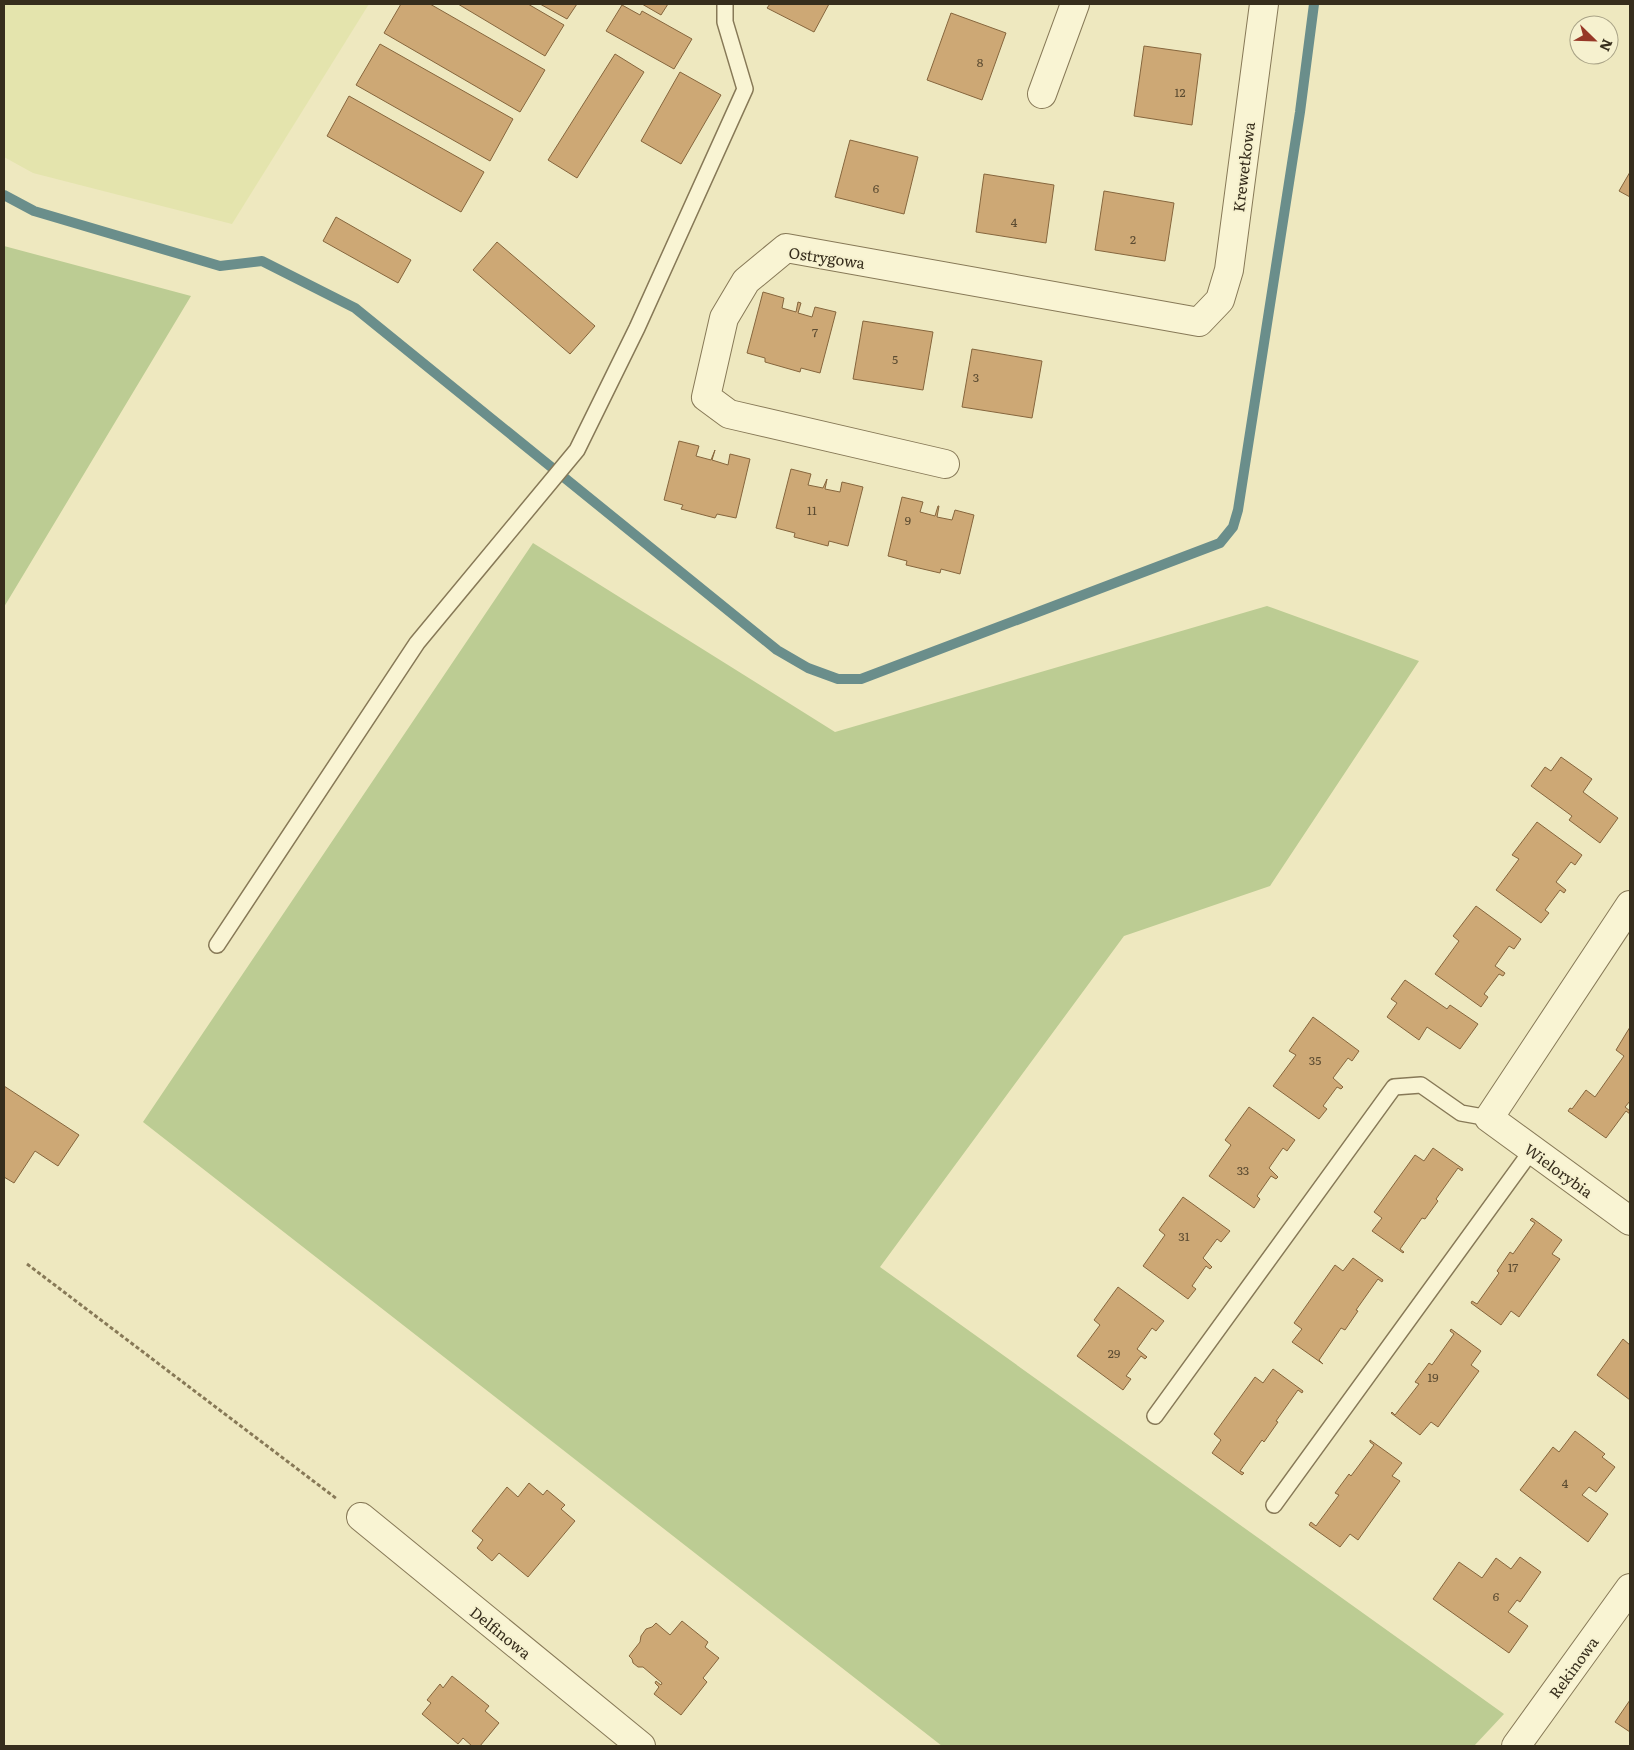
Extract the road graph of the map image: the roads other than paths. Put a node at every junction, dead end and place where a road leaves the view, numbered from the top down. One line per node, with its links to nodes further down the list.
1 (725, 4): 8 (lane)
2 (1075, 4): 4 (street)
3 (1264, 4): 5 (street, Krewetkowa)
4 (1042, 94)
5 (1199, 322): 6 (street, Ostrygowa)
6 (945, 464)
7 (1630, 905): 9 (street)
8 (217, 946)
9 (1489, 1118): 10 (street, Wielorybia); 12 (lane)
10 (1532, 1150): 11 (street, Wielorybia); 13 (lane)
11 (1630, 1221)
12 (1155, 1416)
13 (1274, 1505)
14 (361, 1517): 16 (street, Delfinowa)
15 (1630, 1588): 17 (street, Rekinowa)
16 (641, 1746)
17 (1516, 1746)

